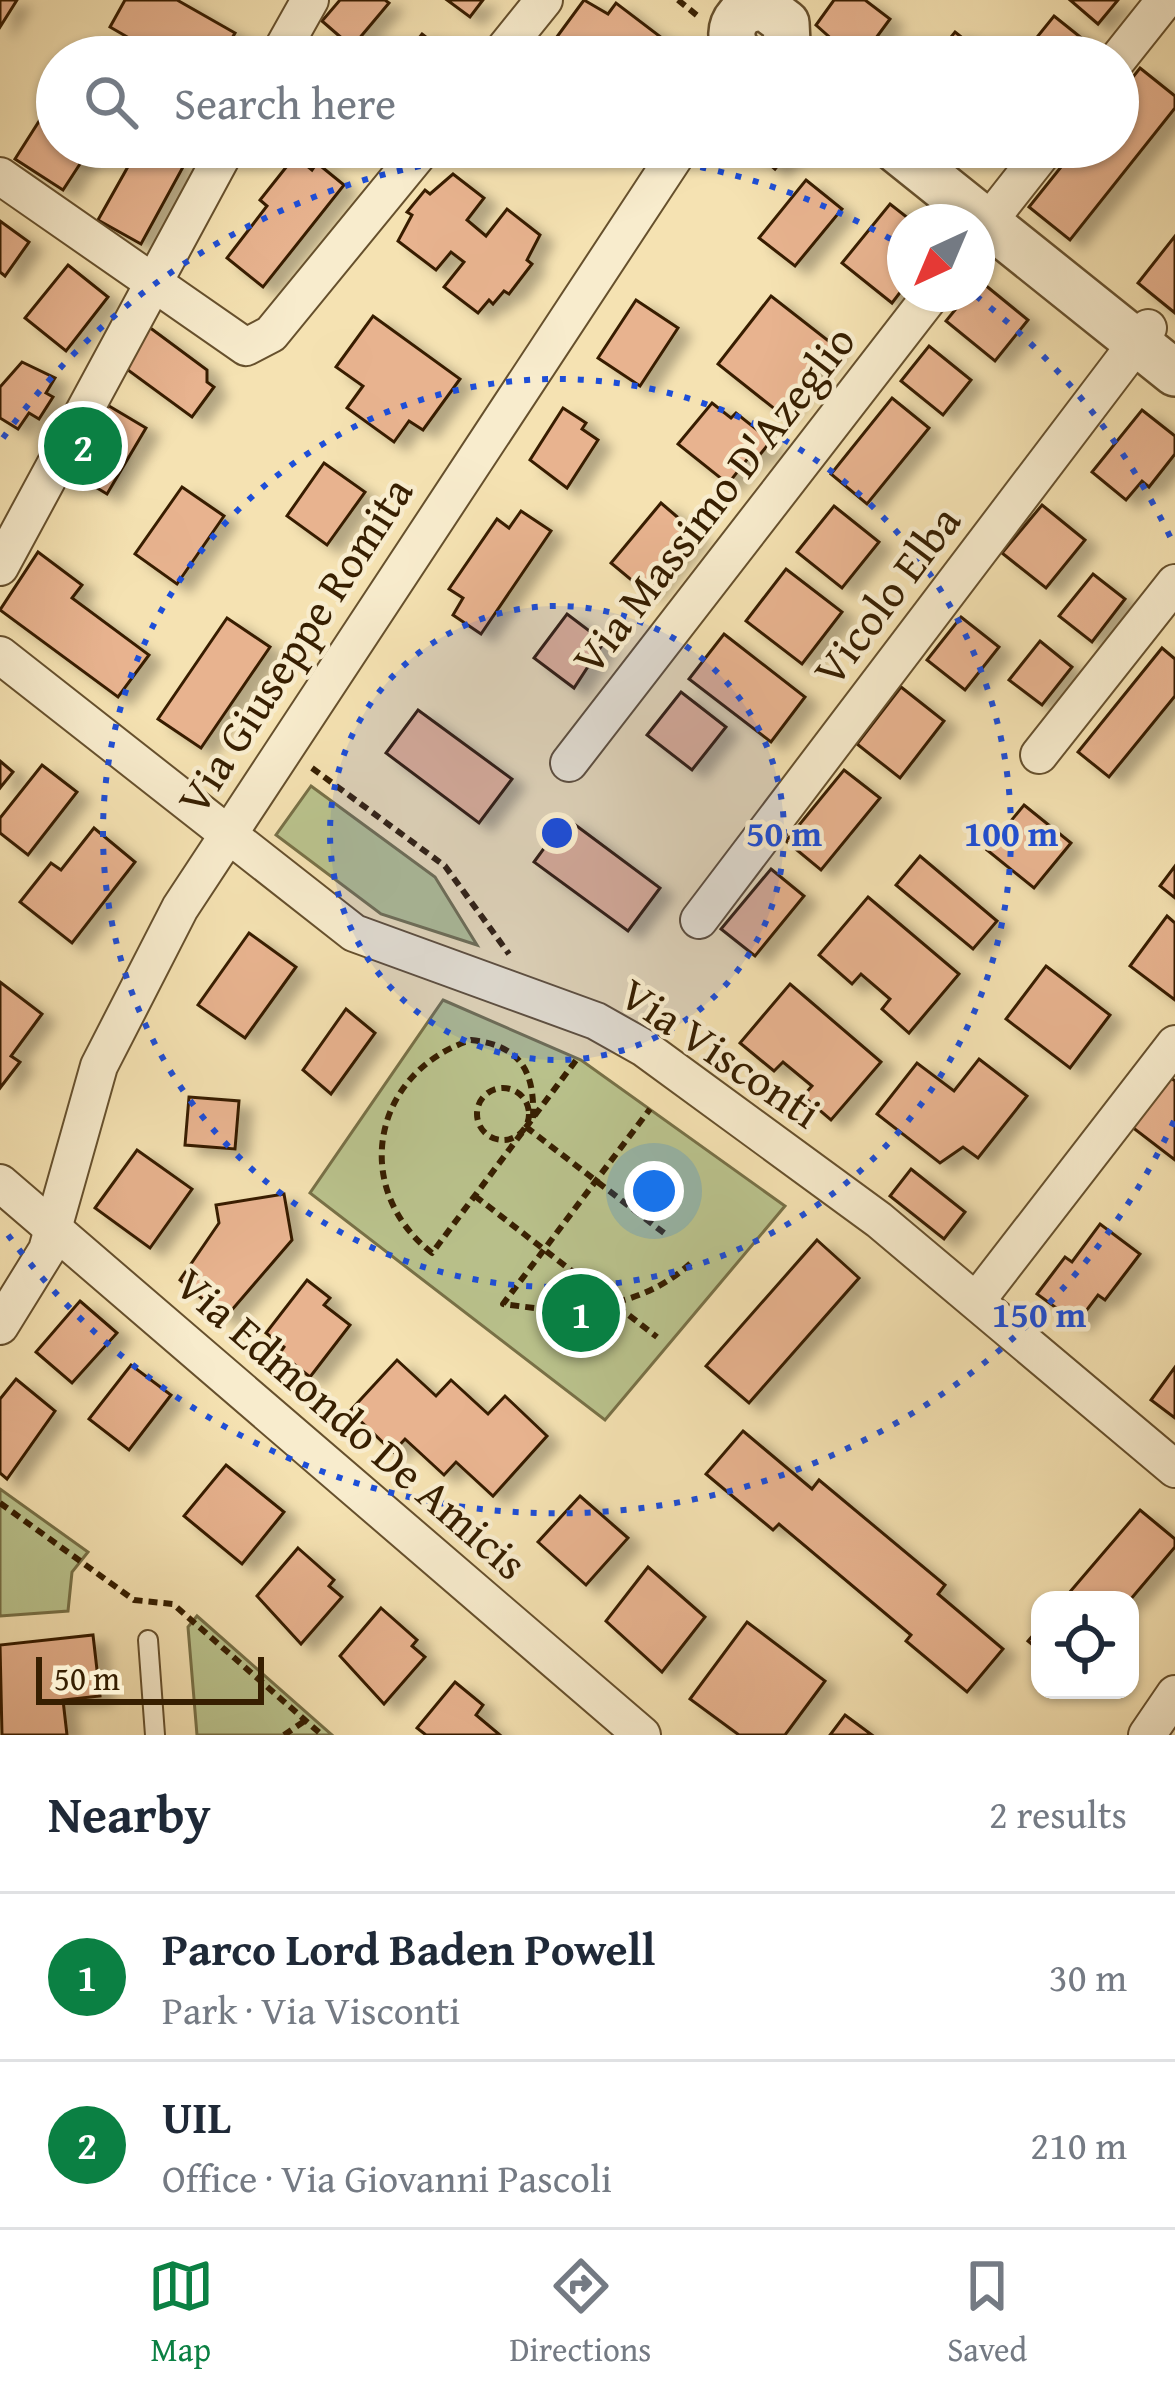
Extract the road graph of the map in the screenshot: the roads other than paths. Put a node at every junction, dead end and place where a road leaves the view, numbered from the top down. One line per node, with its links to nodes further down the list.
1 (310, 0): 4 (street)
2 (544, 0): 5 (street)
3 (1165, 14): 6 (street)
4 (290, 36)
5 (514, 36)
6 (1139, 38)
7 (215, 168): 18 (street)
8 (407, 168): 18 (street)
9 (667, 168): 27 (street, Via Giuseppe Romita)
10 (919, 168): 14 (street)
11 (940, 168): 15 (street)
12 (1031, 168): 16 (street)
13 (0, 176): 18 (street)
14 (964, 204)
15 (972, 204)
16 (995, 214)
17 (995, 228): 20 (street)
18 (150, 284): 22 (street)
19 (918, 312): 26 (street, Via Massimo D'Azeglio)
20 (1154, 340): 21 (street); 28 (street, Vicolo Elba)
21 (1175, 373)
22 (0, 567)
23 (1175, 583): 25 (street)
24 (0, 655): 27 (street, Via Visconti)
25 (1039, 754)
26 (569, 763)
27 (225, 835): 31 (street, Via Giuseppe Romita); 32 (street, Via Visconti)
28 (700, 920)
29 (1175, 1045): 32 (street)
30 (0, 1183): 31 (street, Via Edmondo De Amicis)
31 (55, 1229): 33 (street, Via Giuseppe Romita); 38 (street, Via Edmondo De Amicis)
32 (977, 1300): 34 (street, Via Visconti)
33 (0, 1326)
34 (1175, 1469)
35 (148, 1640): 37 (lane)
36 (1175, 1694): 39 (street)
37 (155, 1735)
38 (642, 1735)
39 (1147, 1735)

